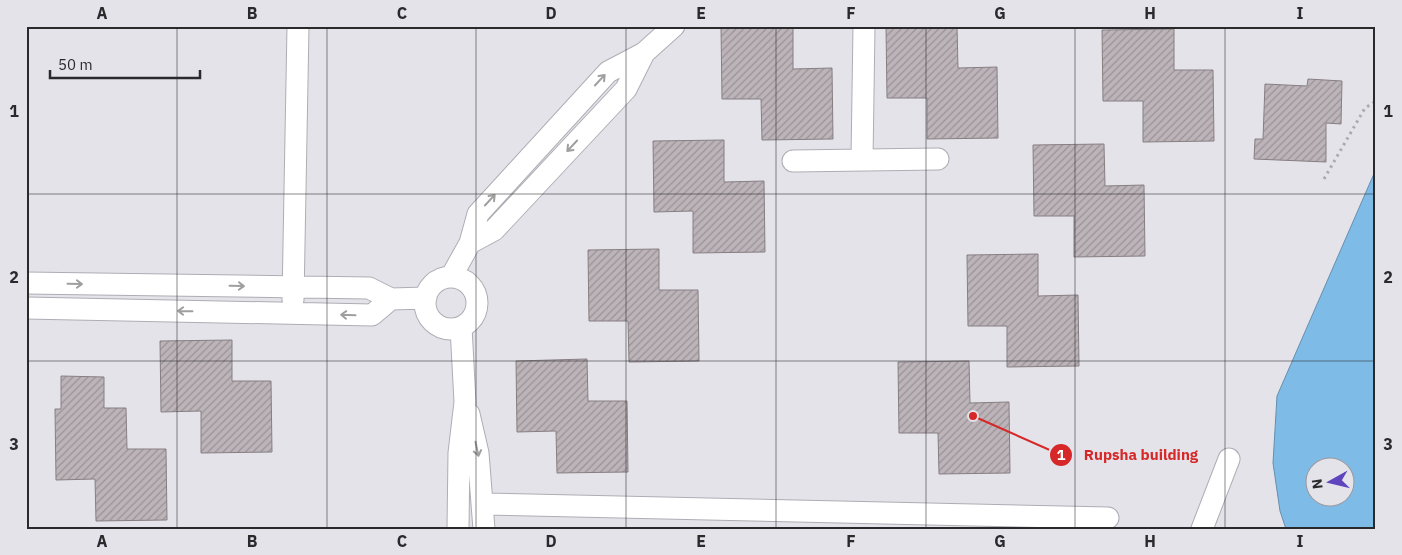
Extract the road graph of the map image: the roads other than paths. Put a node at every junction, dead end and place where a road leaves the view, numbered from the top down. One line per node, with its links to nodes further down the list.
1 (298, 26): 12 (street)
2 (674, 26): 7 (street)
3 (864, 26): 5 (street)
4 (938, 159): 5 (street)
5 (862, 160): 6 (street)
6 (793, 161)
7 (451, 277): 9 (street); 13 (street)
8 (26, 283): 10 (street, one-way to 10)
9 (426, 298): 10 (street); 13 (street)
10 (390, 300): 12 (street, one-way to 12)
11 (26, 308): 12 (street, one-way to 11)
12 (292, 313)
13 (461, 327): 14 (street)
14 (466, 402): 16 (street, one-way to 16); 18 (street)
15 (1229, 459): 20 (street)
16 (484, 504): 17 (street); 19 (street)
17 (1108, 518)
18 (458, 529)
19 (484, 529)
20 (1202, 529)

